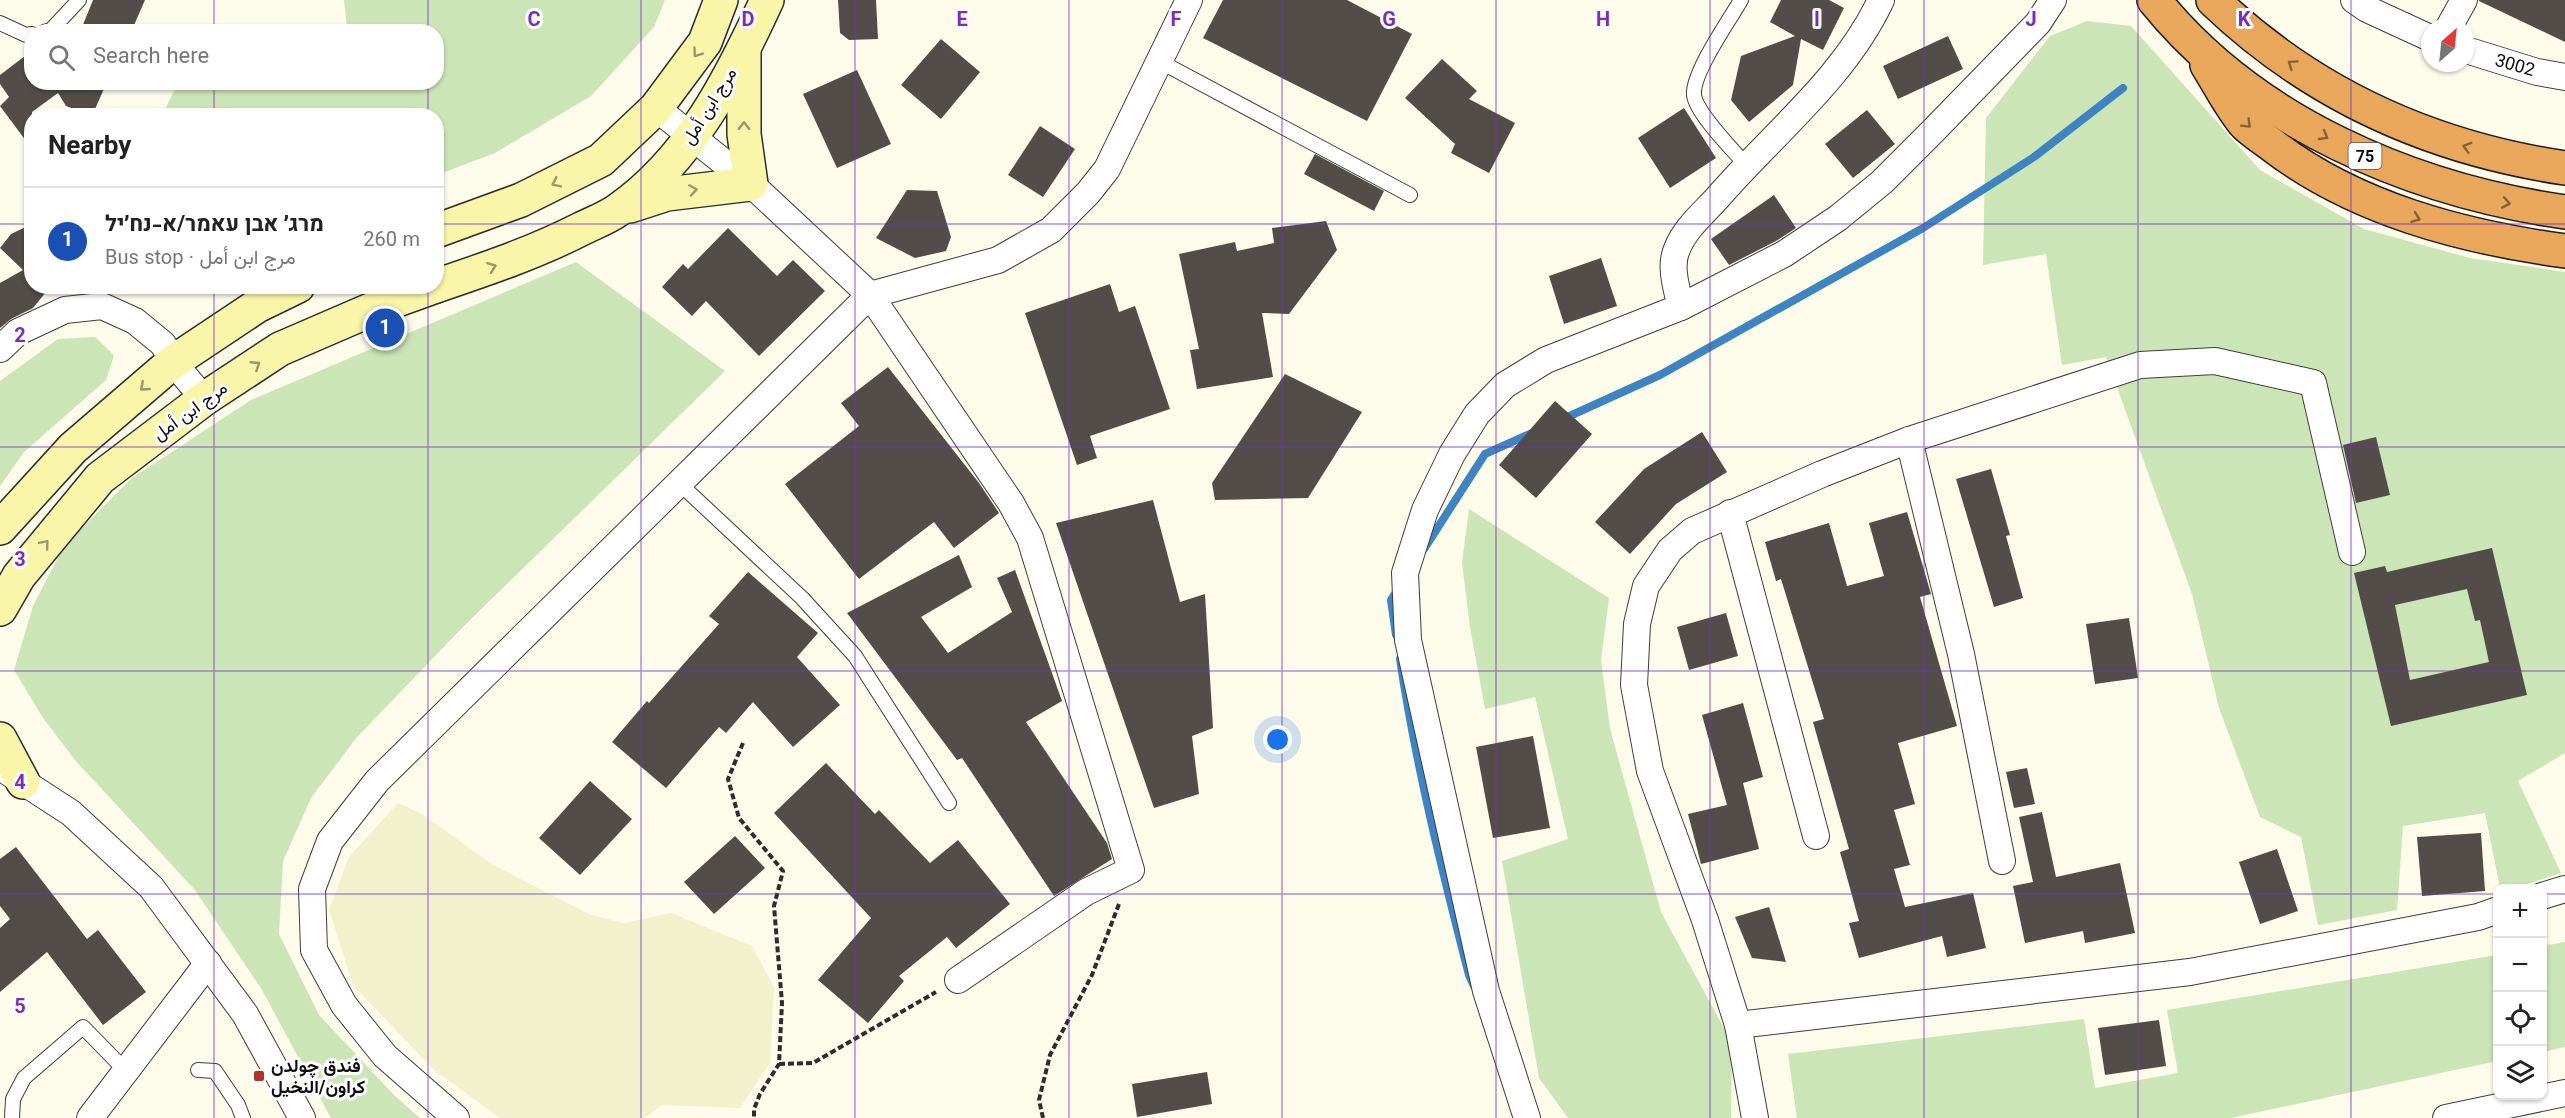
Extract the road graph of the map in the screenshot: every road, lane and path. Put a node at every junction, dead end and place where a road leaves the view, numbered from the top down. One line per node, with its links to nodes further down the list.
1 (79, 0): 16 (lane)
2 (721, 0): 24 (street, one-way to 24)
3 (767, 0): 20 (street, مرج ابن أمل)
4 (1189, 0): 22 (street)
5 (1741, 0): 26 (lane)
6 (1881, 0): 26 (street)
7 (2053, 0): 15 (street)
8 (2071, 0): 15 (street)
9 (2213, 0): 27 (highway, 75, one-way to 9)
10 (2354, 0): 18 (street)
11 (2464, 0): 13 (street)
12 (2152, 2): 19 (highway, 75)
13 (2454, 18)
14 (0, 23): 17 (lane)
15 (2038, 23): 38 (street)
16 (57, 24)
17 (24, 34)
18 (2421, 34)
19 (2192, 41): 31 (highway, 75, one-way to 31); 33 (highway, one-way to 33)
20 (744, 49): 25 (street, مرج ابن أمل); 28 (street, one-way to 20)
21 (2475, 53): 23 (street, 3002)
22 (1159, 61): 29 (lane); 37 (street)
23 (2565, 77)
24 (656, 108): 25 (street); 32 (street, one-way to 32)
25 (691, 139): 28 (street); 30 (street, مرج ابن أمل)
26 (1746, 165): 38 (street)
27 (2565, 168)
28 (751, 184): 30 (street, one-way to 28); 37 (street)
29 (1410, 195)
30 (617, 211): 34 (street, مرج ابن أمل, one-way to 30)
31 (2565, 212)
32 (444, 228)
33 (2565, 251)
34 (444, 283)
35 (282, 294): 40 (street)
36 (414, 294): 41 (street, مرج ابن أمل, one-way to 36)
37 (870, 296): 43 (street); 54 (street)
38 (1681, 307): 72 (street)
39 (0, 349): 40 (street)
40 (173, 362): 41 (street); 45 (street, one-way to 45)
41 (204, 399): 47 (street, مرج ابن أمل, one-way to 41)
42 (1909, 440): 44 (street); 46 (street); 53 (street)
43 (678, 483): 51 (lane); 69 (street)
44 (1730, 513): 52 (street); 60 (street)
45 (0, 528)
46 (2352, 552)
47 (0, 609)
48 (0, 739): 50 (street)
49 (742, 743): 61 (path)
50 (15, 782): 58 (street)
51 (949, 803)
52 (1816, 836)
53 (2002, 861)
54 (1131, 870): 59 (street); 71 (path)
55 (2565, 889): 56 (street)
56 (2547, 894)
57 (2493, 912): 60 (street)
58 (208, 963): 63 (street); 68 (street)
59 (958, 980): 61 (path)
60 (1738, 1025): 73 (street)
61 (779, 1064): 70 (path)
62 (198, 1070): 67 (lane)
63 (126, 1071): 65 (lane); 66 (street)
64 (2565, 1093): 74 (street)
65 (12, 1118)
66 (90, 1118)
67 (243, 1118)
68 (302, 1118)
69 (456, 1118)
70 (754, 1118)
71 (1043, 1118)
72 (1527, 1118)
73 (1755, 1118)
74 (2446, 1118)

